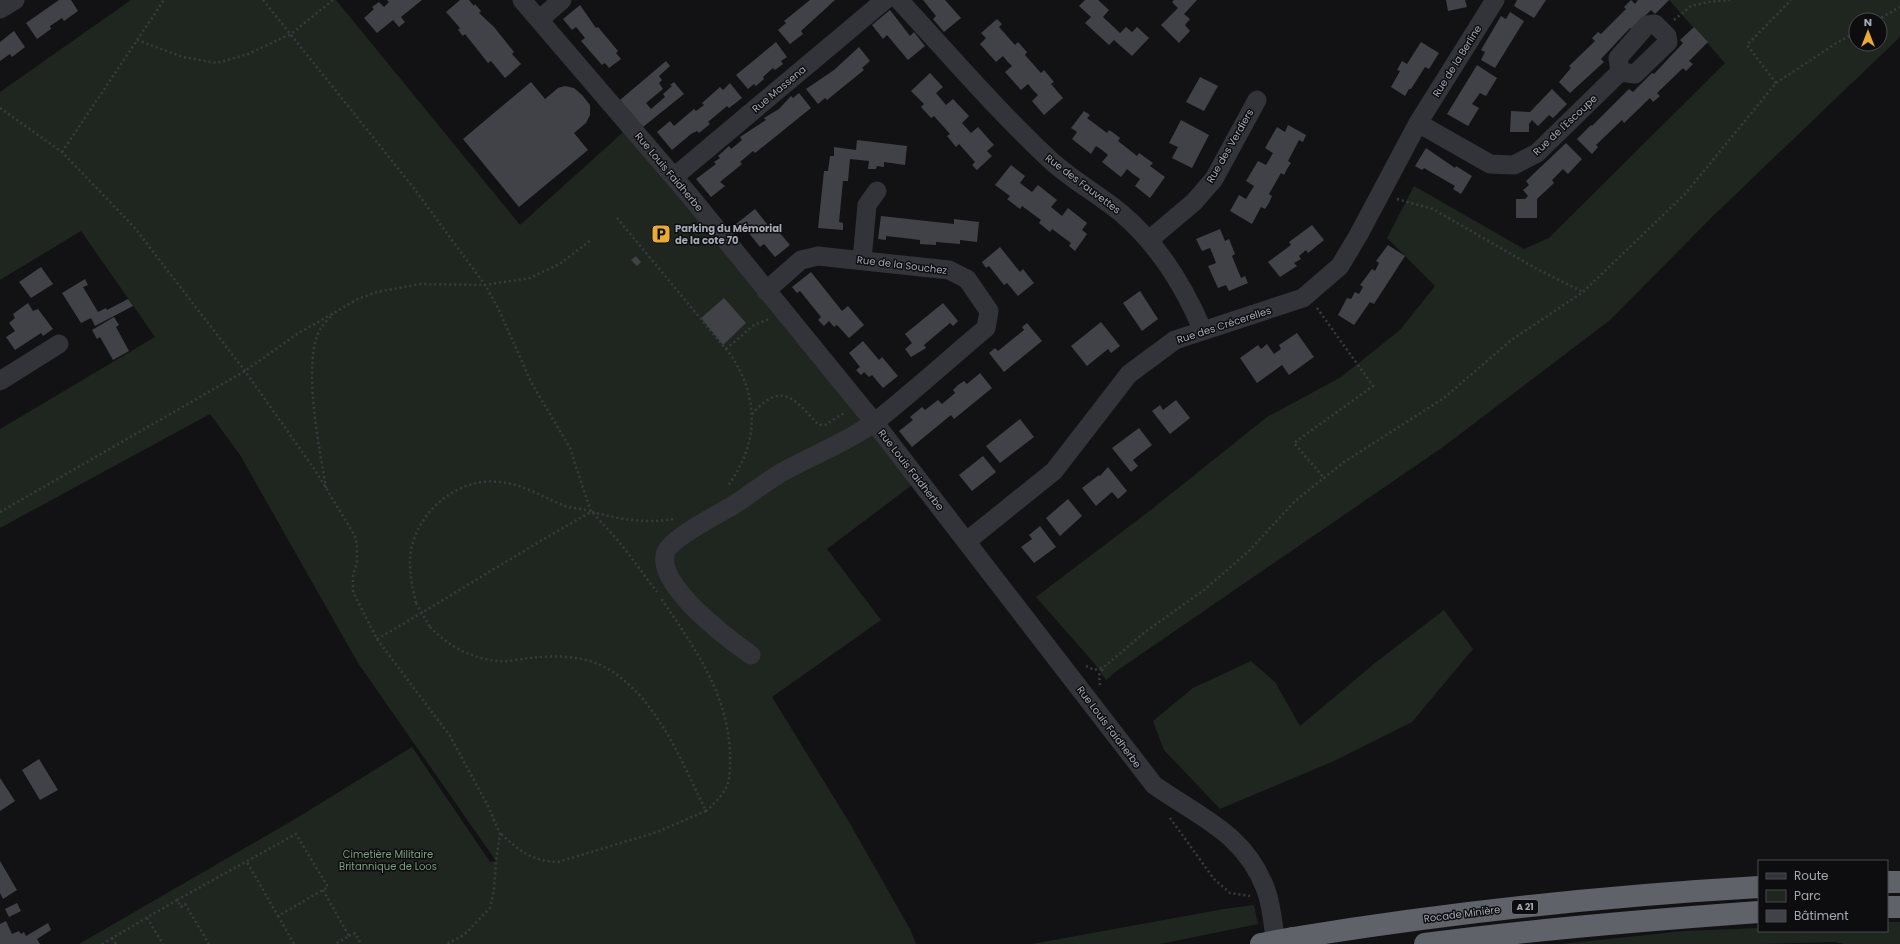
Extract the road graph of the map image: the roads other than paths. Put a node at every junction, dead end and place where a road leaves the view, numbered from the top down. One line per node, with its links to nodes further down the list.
1 (15, 0): 7 (street)
2 (522, 0): 8 (street, Rue Louis Faidherbe)
3 (562, 0): 8 (street)
4 (885, 0): 12 (street, Rue Massena)
5 (898, 0): 14 (street, Rue des Fauvettes)
6 (1495, 0): 11 (street, Rue de la Berline)
7 (0, 9)
8 (539, 20): 12 (street, Rue Louis Faidherbe)
9 (1620, 72): 9 (street); 11 (street, Rue de l'Escoupe)
10 (1257, 100): 14 (street, Rue des Verdiers)
11 (1418, 123): 17 (street, Rue des Crécerelles)
12 (674, 177): 16 (street, Rue Louis Faidherbe)
13 (878, 191): 15 (street)
14 (1149, 240): 17 (street, Rue des Fauvettes)
15 (862, 260): 16 (street, Rue de la Souchez); 20 (street, Rue de la Souchez)
16 (766, 292): 20 (street, Rue Louis Faidherbe)
17 (1203, 331): 21 (street, Rue des Crécerelles)
18 (60, 344): 19 (street)
19 (0, 381)
20 (874, 422): 21 (street, Rue Louis Faidherbe); 22 (street, Rue de la Souchez)
21 (967, 541): 29 (street, Rue Louis Faidherbe)
22 (751, 655)
23 (1888, 882): 24 (highway)
24 (1900, 882)
25 (1758, 887): 29 (highway, Rocade Minière / A 21)
26 (1888, 907): 27 (highway)
27 (1900, 907)
28 (1758, 912): 31 (highway)
29 (1284, 941): 30 (highway, Rocade Minière / A 21, bridge)
30 (1261, 944)
31 (1425, 944)

